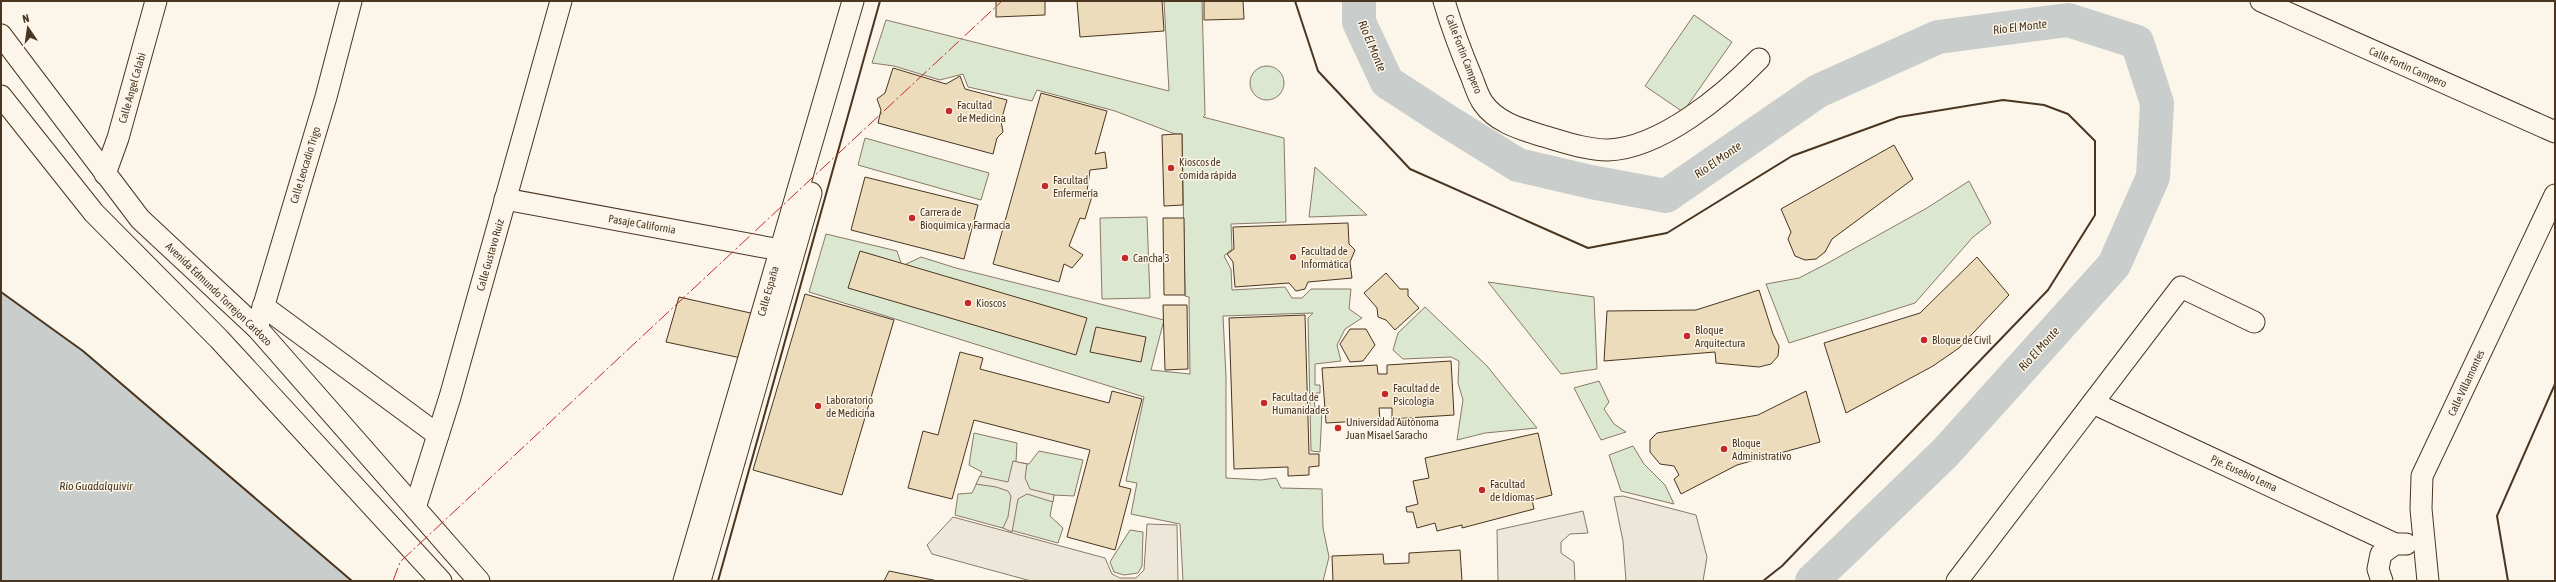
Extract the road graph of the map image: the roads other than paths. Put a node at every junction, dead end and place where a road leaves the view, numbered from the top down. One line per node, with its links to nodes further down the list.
1 (156, 1): 11 (street, Calle Angel Calabi)
2 (351, 1): 15 (street, Calle Leocadio Trigo)
3 (561, 1): 13 (street, Calle Gustavo Ruiz)
4 (861, 1): 14 (street, Calle España); 26 (street, Calle España)
5 (1444, 1): 8 (street, Calle Fortin Campero)
6 (2260, 1): 10 (street, Calle Fortin Campero)
7 (1, 35): 11 (street, Avenida Edmundo Torrejon Cardozo)
8 (1759, 59)
9 (1, 96): 23 (street)
10 (2555, 132)
11 (104, 174): 17 (street, Avenida Edmundo Torrejon Cardozo)
12 (2555, 195): 22 (street, Calle Villamontes)
13 (505, 199): 14 (street, Pasaje California); 19 (street, Calle Gustavo Ruiz)
14 (780, 250): 25 (street, Calle España)
15 (263, 306): 17 (street, Calle Leocadio Trigo); 19 (street)
16 (2254, 322): 18 (street)
17 (257, 328): 20 (street, Avenida Edmundo Torrejon Cardozo)
18 (2093, 403): 21 (street, Pje. Eusebio Lema); 27 (street)
19 (438, 435): 20 (street, Calle Gustavo Ruiz)
20 (416, 508): 24 (street, Avenida Edmundo Torrejon Cardozo)
21 (2395, 544): 22 (street, Pje. Eusebio Lema); 28 (street)
22 (2424, 576)
23 (440, 581)
24 (479, 581)
25 (684, 581)
26 (700, 581)
27 (1957, 581)
28 (2382, 581)

